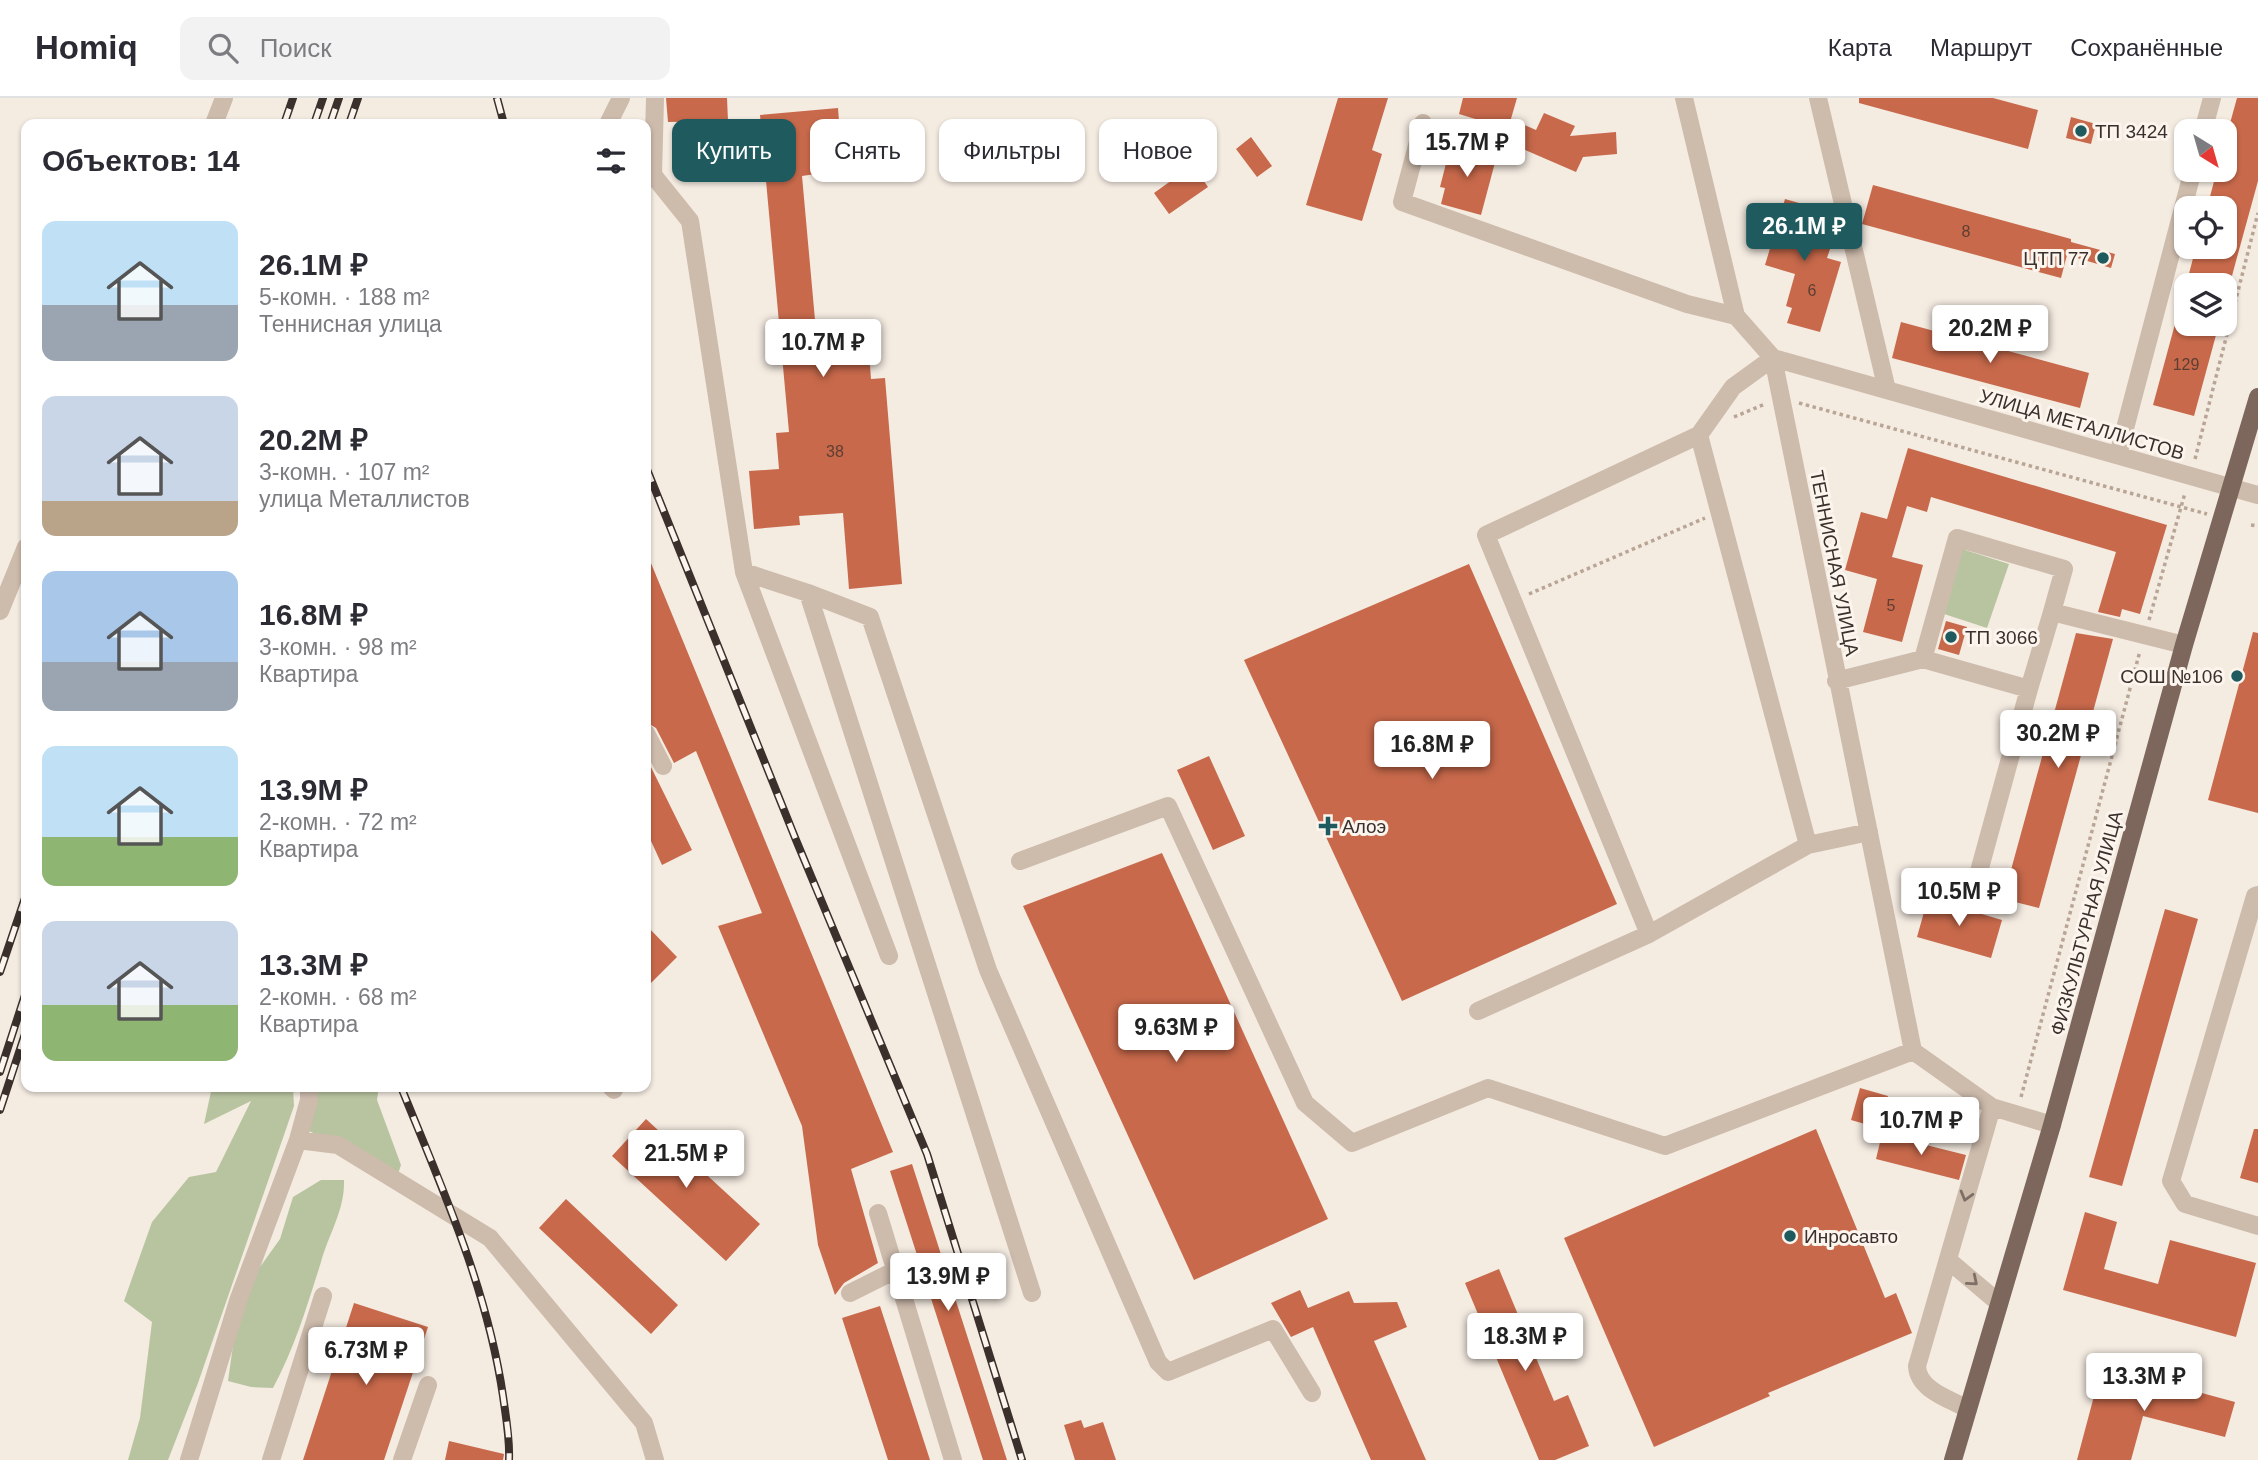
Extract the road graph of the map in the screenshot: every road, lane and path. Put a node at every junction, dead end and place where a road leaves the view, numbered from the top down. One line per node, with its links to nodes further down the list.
1 (225, 98): 7 (street)
2 (621, 98): 8 (street)
3 (655, 98): 30 (street)
4 (1684, 98): 13 (street)
5 (1818, 98): 15 (street)
6 (2212, 98): 9 (street)
7 (216, 119)
8 (610, 119)
9 (2206, 119)
10 (1423, 123): 13 (street)
11 (2190, 182): 20 (street)
12 (2258, 213): 21 (path)
13 (1736, 316): 14 (street)
14 (1773, 358): 15 (street, УЛИЦА МЕТАЛЛИСТОВ); 17 (street, ТЕННИСНАЯ УЛИЦА); 19 (street)
15 (1886, 390): 20 (street, УЛИЦА МЕТАЛЛИСТОВ)
16 (2258, 397): 22 (main road, ФИЗКУЛЬТУРНАЯ УЛИЦА)
17 (1781, 398): 18 (path); 24 (path); 38 (street, ТЕННИСНАЯ УЛИЦА)
18 (1729, 419)
19 (1699, 435): 25 (street); 32 (street)
20 (2118, 456): 21 (street, УЛИЦА МЕТАЛЛИСТОВ)
21 (2190, 476): 22 (street, УЛИЦА МЕТАЛЛИСТОВ); 24 (path)
22 (2232, 488): 23 (street, УЛИЦА МЕТАЛЛИСТОВ); 36 (main road, ФИЗКУЛЬТУРНАЯ УЛИЦА)
23 (2258, 495)
24 (2181, 507): 26 (path); 35 (path)
25 (1720, 512): 32 (path); 43 (street)
26 (2213, 515)
27 (2251, 525): 28 (path)
28 (2258, 526)
29 (21, 559): 33 (street)
30 (744, 572): 31 (street); 48 (street)
31 (808, 593): 61 (street); 65 (street)
32 (1514, 601): 47 (street)
33 (0, 611)
34 (2052, 612): 35 (street); 37 (street); 39 (street)
35 (2144, 635): 36 (street); 53 (path)
36 (2184, 645): 54 (main road, ФИЗКУЛЬТУРНАЯ УЛИЦА)
37 (1923, 659): 38 (street); 39 (street)
38 (1836, 681): 42 (street, ТЕННИСНАЯ УЛИЦА)
39 (2029, 689): 46 (street)
40 (651, 743): 41 (street)
41 (663, 766)
42 (1869, 832): 43 (street); 50 (street, ТЕННИСНАЯ УЛИЦА)
43 (1808, 845): 47 (street)
44 (1020, 861): 50 (street)
45 (2258, 895): 57 (street)
46 (1972, 897)
47 (1650, 934): 49 (street)
48 (889, 956)
49 (1478, 1012)
50 (1913, 1051): 52 (street)
51 (309, 1092): 55 (street)
52 (1992, 1107): 53 (street); 58 (street, one-way to 58)
53 (2016, 1114): 54 (street)
54 (2052, 1125): 63 (main road, ФИЗКУЛЬТУРНАЯ УЛИЦА)
55 (298, 1140): 67 (street); 70 (street)
56 (878, 1213): 59 (street)
57 (2258, 1226)
58 (1948, 1260): 63 (street, one-way to 63); 66 (street)
59 (896, 1270): 60 (street); 71 (street)
60 (850, 1293)
61 (1032, 1293)
62 (323, 1296): 68 (street)
63 (1999, 1303): 66 (main road, ФИЗКУЛЬТУРНАЯ УЛИЦА)
64 (428, 1385): 69 (street)
65 (1312, 1393)
66 (1968, 1409): 72 (main road, ФИЗКУЛЬТУРНАЯ УЛИЦА)
67 (190, 1460)
68 (271, 1460)
69 (402, 1460)
70 (655, 1460)
71 (953, 1460)
72 (1953, 1460)

